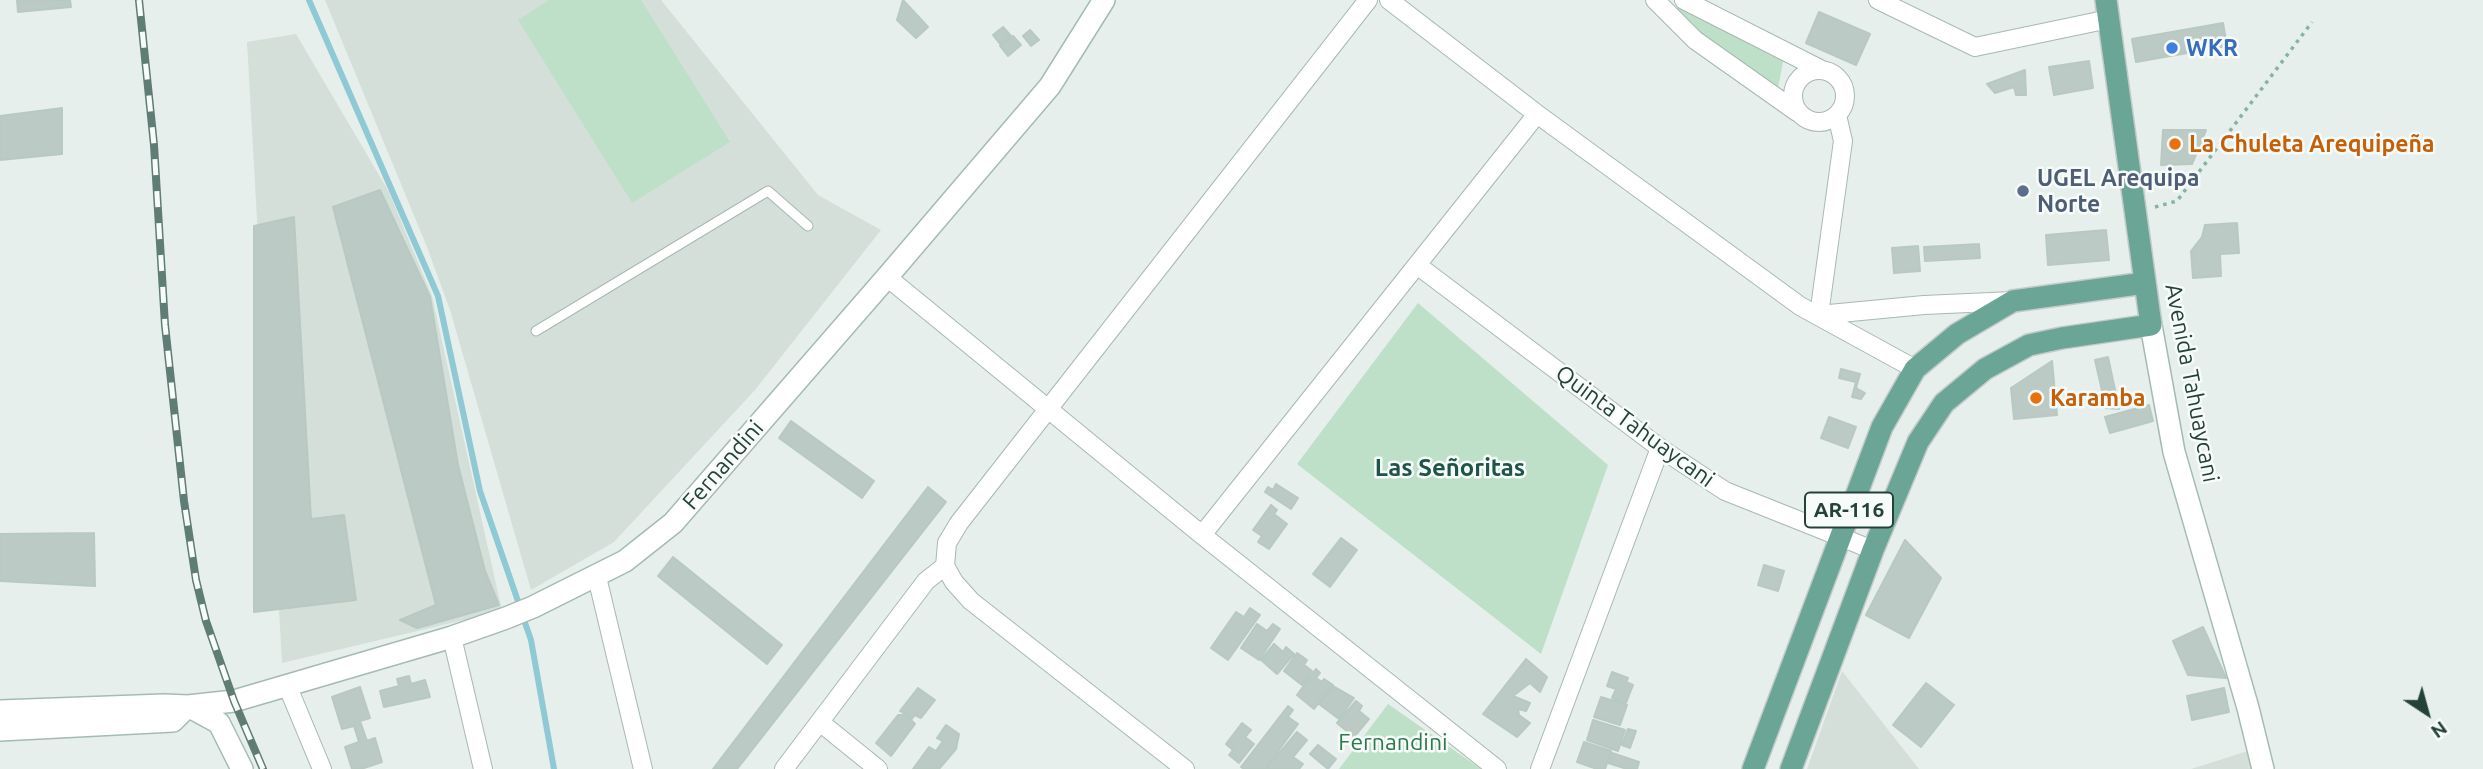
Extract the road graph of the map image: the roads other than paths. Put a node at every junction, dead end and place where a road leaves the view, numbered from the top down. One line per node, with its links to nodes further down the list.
1 (1104, 0): 10 (street, Fernandini)
2 (1122, 0): 10 (street)
3 (1368, 0): 23 (street)
4 (1389, 0): 12 (street)
5 (1655, 0): 11 (street)
6 (1684, 0): 9 (street)
7 (1878, 0): 8 (street)
8 (2108, 10): 17 (main road, Avenida Tahuaycani)
9 (1820, 69): 11 (street); 13 (street)
10 (1050, 86): 16 (street, Fernandini)
11 (1797, 112): 13 (street)
12 (1537, 114): 15 (street); 19 (street)
13 (1837, 115): 19 (street)
14 (808, 226): 21 (lane)
15 (1417, 265): 24 (street, Quinta Tahuaycani); 25 (street)
16 (887, 277): 23 (street); 29 (street, Fernandini)
17 (2145, 283): 18 (main road, AR-116); 20 (main road, Avenida Tahuaycani)
18 (2013, 301): 19 (street); 22 (main road, AR-116)
19 (1819, 316): 22 (street)
20 (2151, 325): 27 (main road, AR-116); 47 (street, Avenida Tahuaycani)
21 (536, 331)
22 (1915, 369): 26 (main road, AR-116)
23 (1049, 409): 25 (street); 28 (street)
24 (1660, 448): 26 (street, Quinta Tahuaycani); 44 (street)
25 (1202, 535): 43 (street)
26 (1839, 535): 27 (street, Quinta Tahuaycani); 45 (main road, AR-116)
27 (1873, 550): 46 (main road, AR-116)
28 (945, 566): 34 (street); 42 (street)
29 (597, 577): 30 (street, Fernandini); 39 (street)
30 (452, 637): 31 (street, Fernandini); 38 (street)
31 (287, 685): 32 (street, Fernandini); 37 (street)
32 (188, 706): 33 (street, Fernandini); 35 (street); 36 (street)
33 (0, 711)
34 (821, 723): 40 (street); 41 (street)
35 (0, 730)
36 (243, 769)
37 (321, 769)
38 (483, 769)
39 (643, 769)
40 (784, 769)
41 (878, 769)
42 (1185, 769)
43 (1497, 769)
44 (1540, 769)
45 (1753, 769)
46 (1791, 769)
47 (2263, 769)

